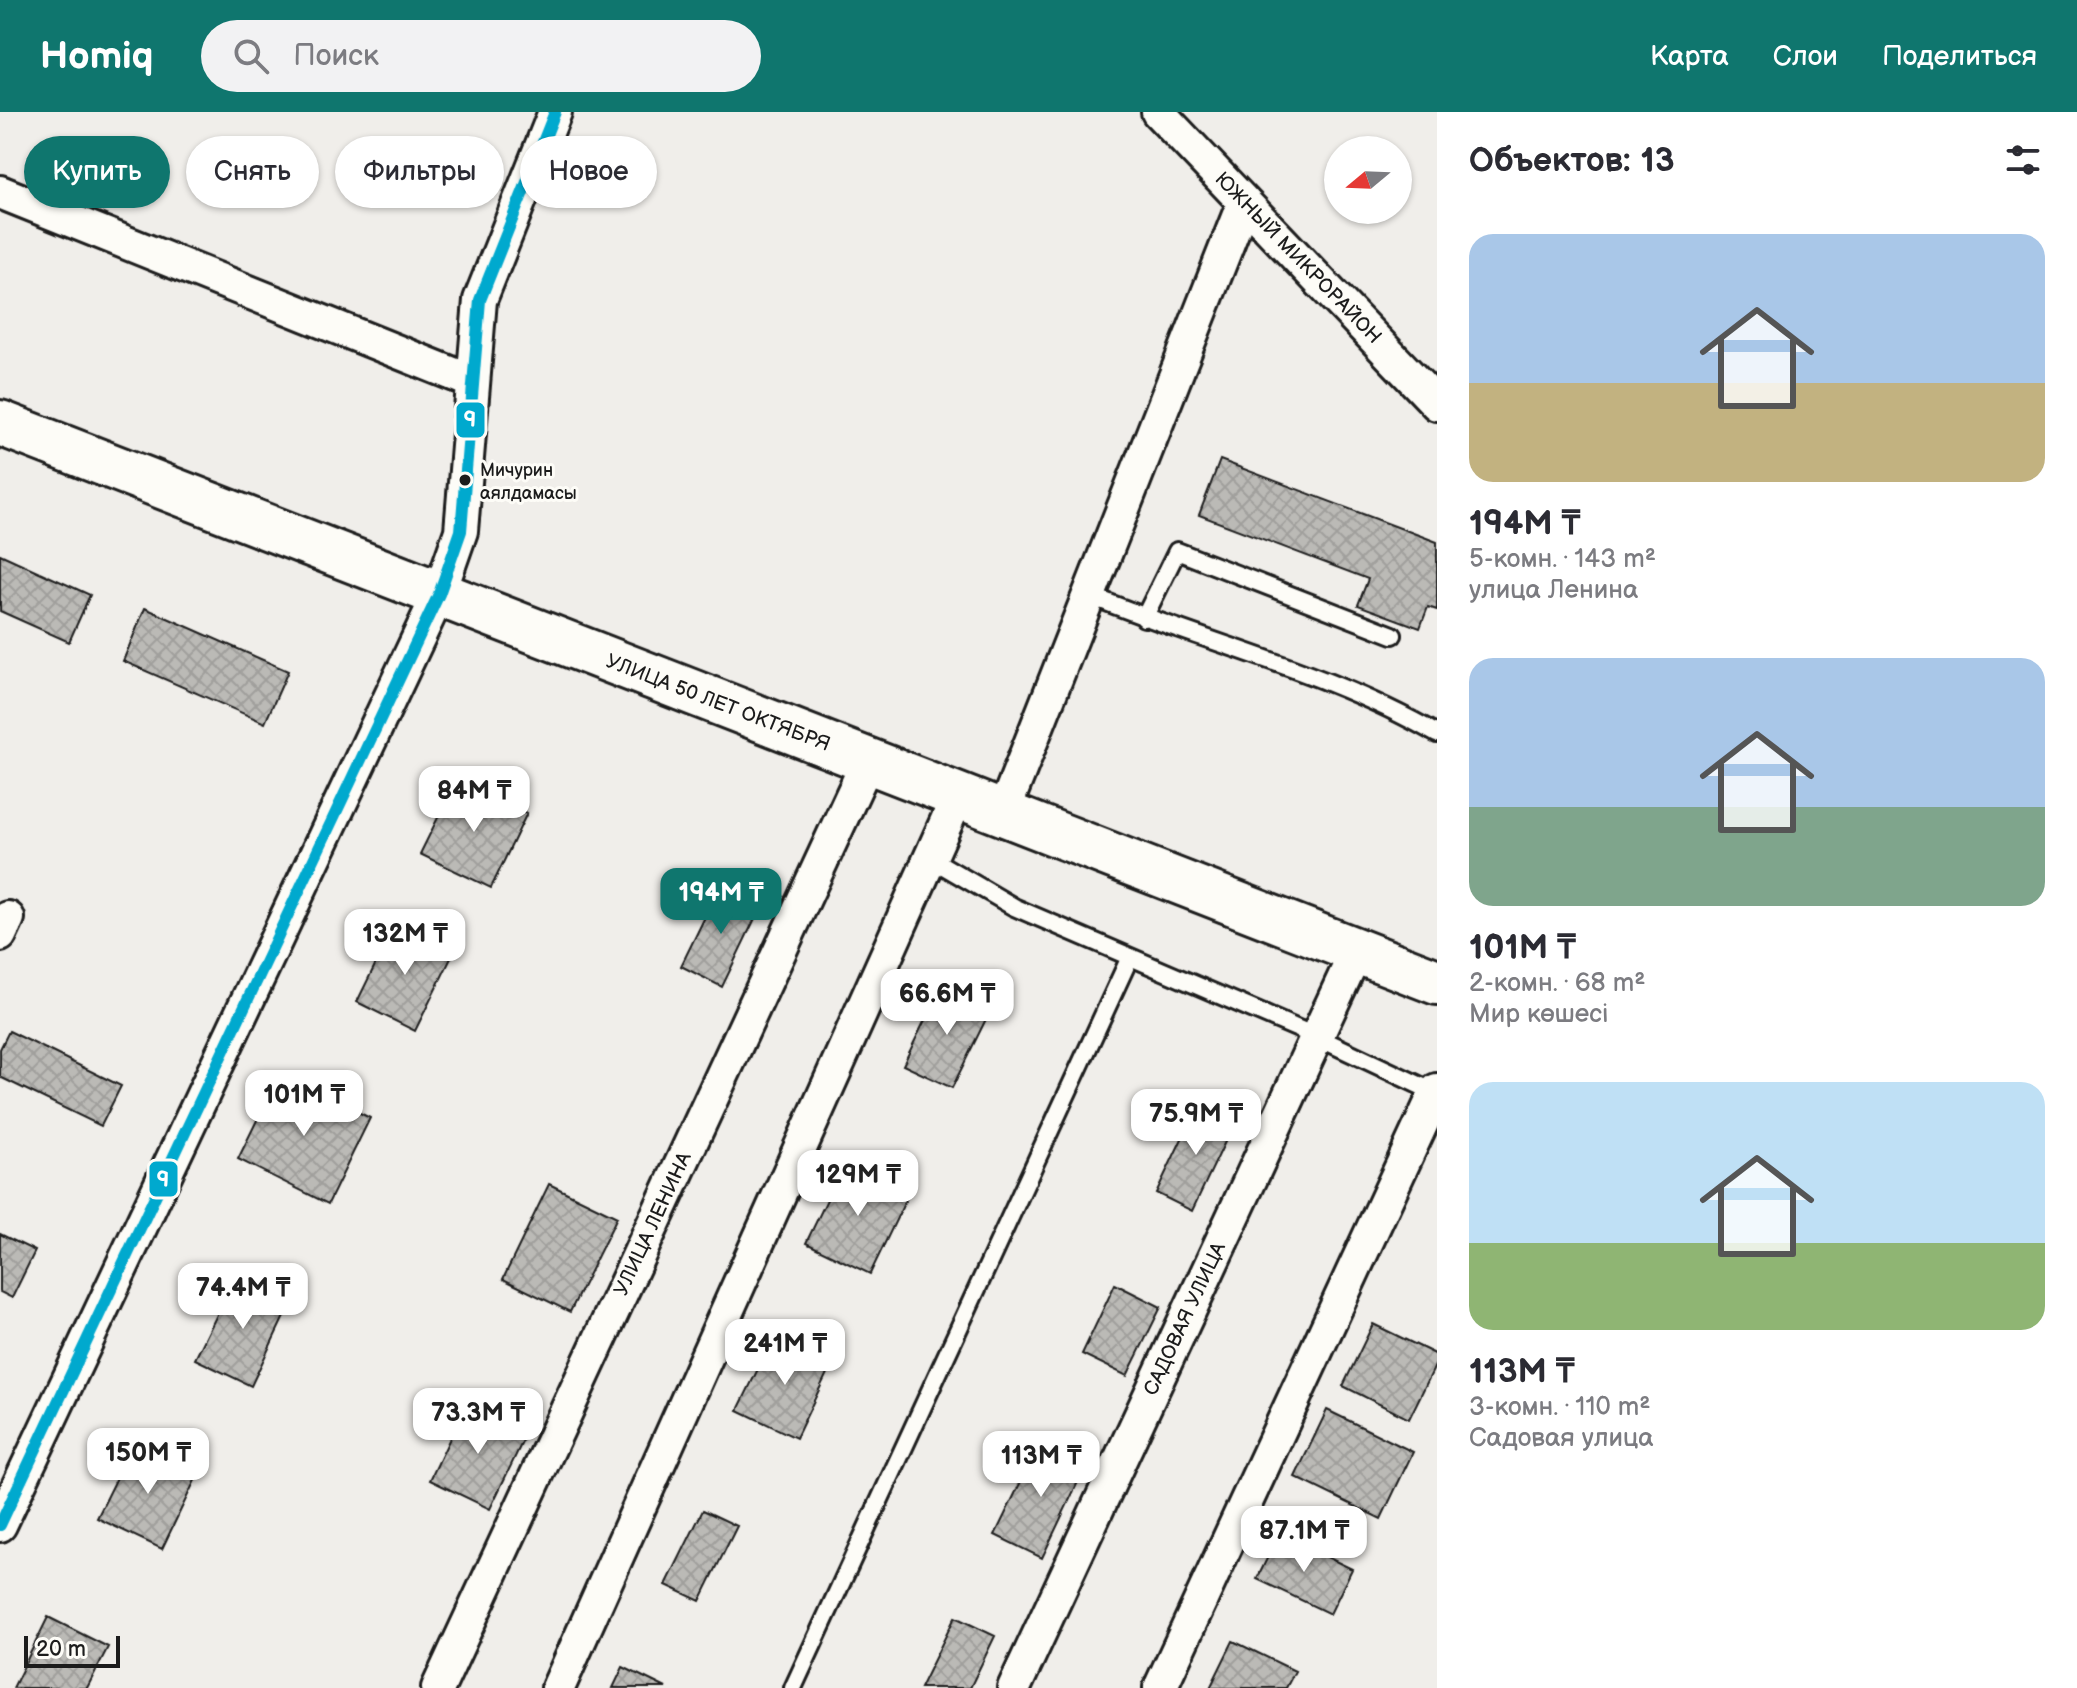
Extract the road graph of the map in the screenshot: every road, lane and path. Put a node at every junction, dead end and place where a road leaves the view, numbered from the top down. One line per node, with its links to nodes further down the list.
1 (555, 112): 5 (street)
2 (1158, 112): 4 (street, ЮЖНЫЙ МИКРОРАЙОН)
3 (0, 192): 5 (street)
4 (1244, 202): 6 (street, ЮЖНЫЙ МИКРОРАЙОН); 9 (street)
5 (473, 382): 8 (street)
6 (1437, 404)
7 (0, 423): 8 (main road, УЛИЦА 50 ЛЕТ ОКТЯБРЯ)
8 (439, 594): 13 (main road, УЛИЦА 50 ЛЕТ ОКТЯБРЯ); 22 (street)
9 (1089, 595): 10 (lane); 15 (street)
10 (1144, 618): 11 (lane); 12 (lane)
11 (1393, 635)
12 (1437, 734)
13 (868, 761): 14 (main road, УЛИЦА 50 ЛЕТ ОКТЯБРЯ); 23 (street, УЛИЦА ЛЕНИНА)
14 (958, 796): 15 (main road, УЛИЦА 50 ЛЕТ ОКТЯБРЯ); 16 (street)
15 (1003, 813): 17 (main road, УЛИЦА 50 ЛЕТ ОКТЯБРЯ)
16 (930, 858): 18 (lane); 24 (street)
17 (1357, 950): 19 (main road, УЛИЦА 50 ЛЕТ ОКТЯБРЯ); 20 (street, САДОВАЯ УЛИЦА)
18 (1130, 957): 20 (lane); 25 (lane)
19 (1437, 982)
20 (1317, 1037): 21 (lane); 26 (street, САДОВАЯ УЛИЦА)
21 (1436, 1091): 27 (street)
22 (0, 1525)
23 (438, 1688)
24 (558, 1688)
25 (793, 1688)
26 (1014, 1688)
27 (1160, 1688)

